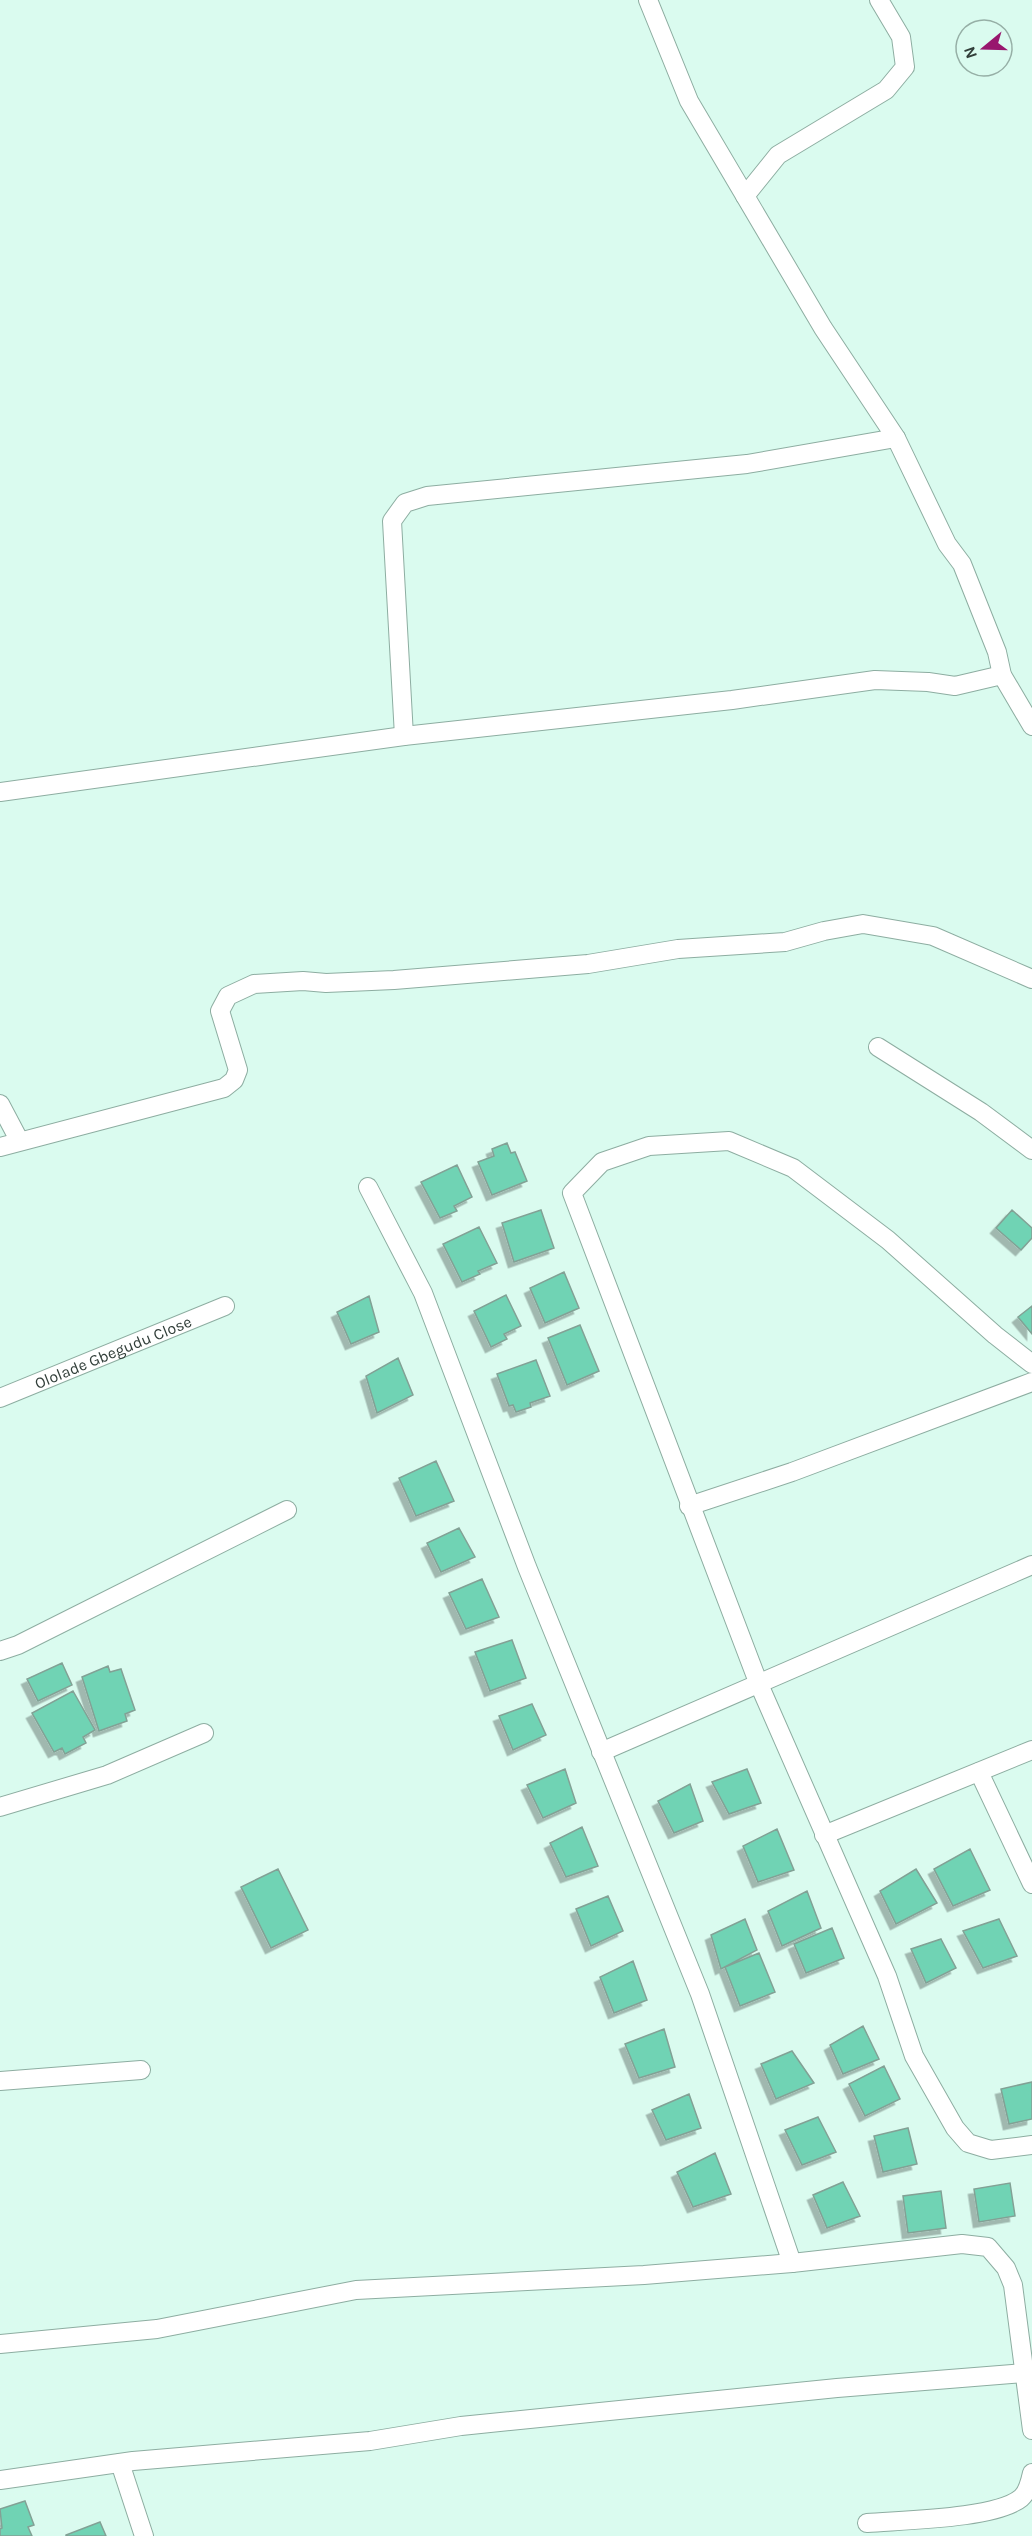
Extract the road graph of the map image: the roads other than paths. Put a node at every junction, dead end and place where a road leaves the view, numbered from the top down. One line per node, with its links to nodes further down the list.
1 (648, 0): 3 (street)
2 (879, 0): 3 (street)
3 (745, 196): 4 (street)
4 (896, 438): 5 (street); 7 (street)
5 (1002, 675): 6 (street); 7 (street)
6 (1032, 726)
7 (404, 736): 8 (street)
8 (0, 792)
9 (1032, 979): 12 (street)
10 (878, 1047): 14 (street)
11 (0, 1104): 12 (street)
12 (19, 1140): 13 (street)
13 (0, 1147)
14 (1032, 1150)
15 (368, 1187): 27 (street)
16 (225, 1306): 19 (street, Ololade Gbegudu Close)
17 (1032, 1364): 20 (street)
18 (1032, 1382): 20 (street)
19 (0, 1398)
20 (689, 1506): 24 (street)
21 (287, 1510): 23 (street)
22 (1032, 1564): 24 (street)
23 (0, 1651)
24 (758, 1682): 27 (street); 30 (street)
25 (204, 1733): 29 (street)
26 (1032, 1750): 28 (street)
27 (601, 1752): 35 (street)
28 (979, 1772): 30 (street); 31 (street)
29 (0, 1807)
30 (824, 1835): 34 (street)
31 (1032, 1884)
32 (141, 2070): 33 (street)
33 (0, 2081)
34 (1032, 2145)
35 (792, 2263): 36 (street); 37 (street)
36 (0, 2344)
37 (1024, 2373): 38 (street); 39 (street)
38 (1032, 2430)
39 (120, 2463): 41 (street); 43 (street)
40 (1032, 2473): 42 (street)
41 (0, 2480)
42 (867, 2523)
43 (144, 2536)

